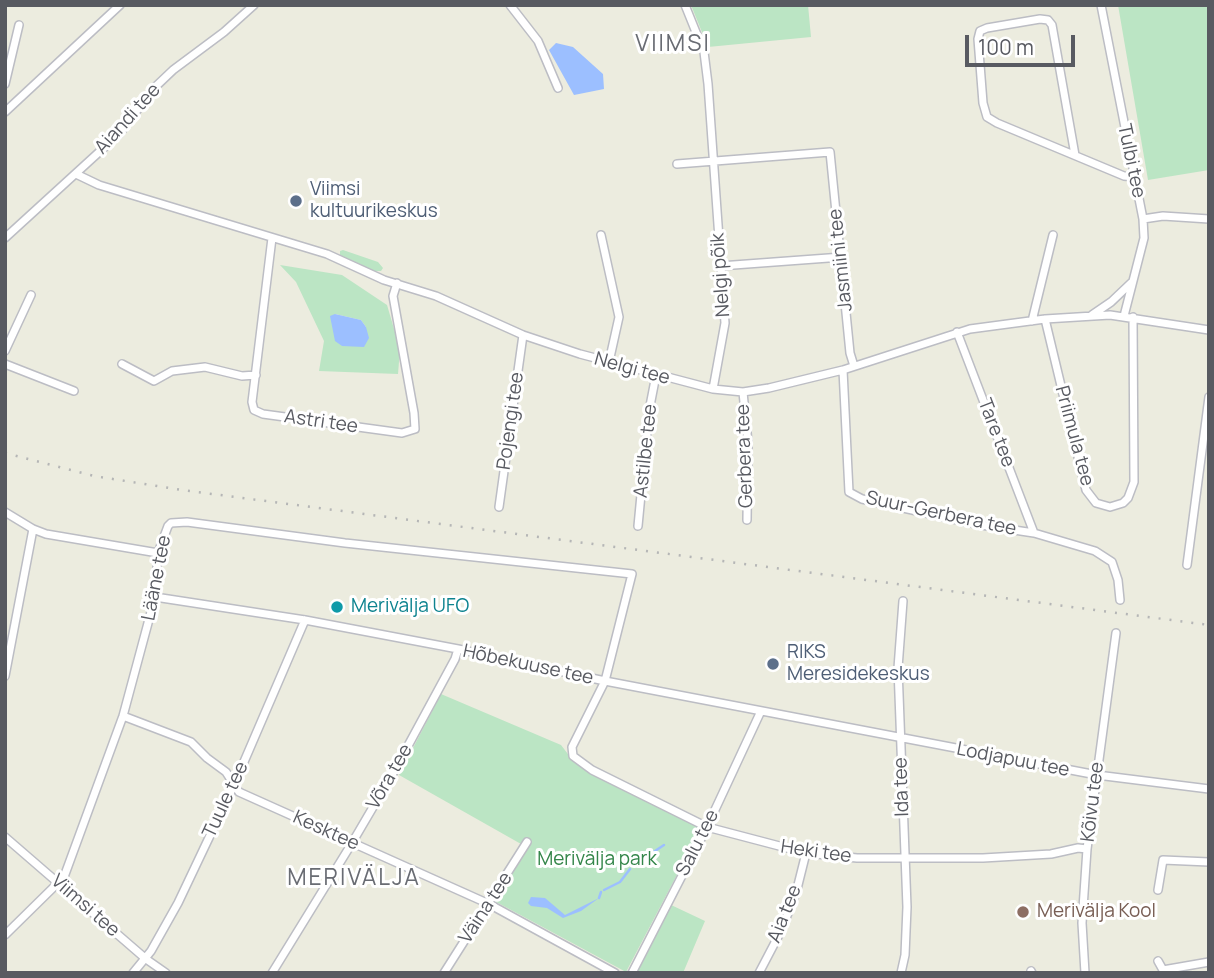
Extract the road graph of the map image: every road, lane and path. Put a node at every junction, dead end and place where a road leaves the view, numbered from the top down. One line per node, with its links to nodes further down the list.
1 (120, 5): 9 (street)
2 (254, 5): 13 (street, Aiandi tee)
3 (510, 5): 8 (street)
4 (685, 5): 11 (street, Nelgi põik)
5 (1101, 5): 14 (street, Tulbi tee)
6 (19, 25): 7 (street)
7 (5, 84)
8 (558, 88)
9 (7, 106)
10 (1075, 155): 10 (street); 14 (street)
11 (713, 161): 12 (street); 21 (street, Jasmiini tee); 22 (street, Nelgi põik)
12 (677, 164)
13 (76, 174): 19 (street, Nelgi tee); 20 (street, Aiandi tee)
14 (1134, 177): 15 (street, Tulbi tee)
15 (1143, 219): 16 (street); 23 (street, Tulbi tee)
16 (1209, 219)
17 (601, 235): 35 (street)
18 (1053, 235): 30 (street)
19 (272, 238): 24 (street, Nelgi tee); 40 (street, Astri tee)
20 (5, 239)
21 (842, 257): 22 (street); 38 (street, Jasmiini tee)
22 (720, 266): 42 (street, Nelgi põik)
23 (1131, 282): 26 (street); 27 (street, Tulbi tee)
24 (397, 284): 33 (street, Nelgi tee); 40 (street, Astri tee)
25 (31, 295): 34 (street)
26 (1092, 315): 27 (street, Nelgi tee); 29 (street, Nelgi tee)
27 (1124, 316): 28 (street, Nelgi tee)
28 (1133, 317): 29 (street, Priimula tee); 31 (street, Nelgi tee)
29 (1045, 319): 30 (street, Nelgi tee)
30 (1032, 321): 32 (street, Nelgi tee)
31 (1209, 330)
32 (957, 332): 38 (street, Nelgi tee); 51 (street, Tare tee)
33 (523, 335): 35 (street, Nelgi tee); 46 (street, Pojengi tee)
34 (5, 351)
35 (608, 362): 41 (street, Nelgi tee)
36 (5, 364): 43 (street)
37 (122, 364): 40 (street)
38 (854, 366): 39 (street, Nelgi tee)
39 (843, 370): 44 (street, Nelgi tee); 51 (street, Suur-Gerbera tee)
40 (256, 375)
41 (656, 375): 42 (street, Nelgi tee); 49 (street, Astilbe tee)
42 (713, 389): 44 (street, Nelgi tee)
43 (74, 391)
44 (743, 392): 48 (street, Gerbera tee)
45 (1209, 397): 53 (street)
46 (499, 507)
47 (5, 512): 50 (street)
48 (747, 520)
49 (638, 526)
50 (33, 529): 52 (street); 60 (street)
51 (1034, 533): 55 (street, Suur-Gerbera tee)
52 (158, 552): 54 (street, Lääne tee); 61 (street, Lääne tee)
53 (1187, 565)
54 (155, 597): 57 (street, Hõbekuuse tee); 63 (street, Lääne tee)
55 (1120, 600)
56 (903, 601): 64 (street, Ida tee)
57 (305, 620): 59 (street, Hõbekuuse tee); 66 (street, Tuule tee)
58 (1116, 633): 65 (street, Kõivu tee)
59 (458, 649): 61 (street, Hõbekuuse tee); 71 (street, Võra tee)
60 (5, 676)
61 (605, 681): 62 (street, Hõbekuuse tee); 68 (street, Heki tee)
62 (761, 711): 64 (street, Hõbekuuse tee); 68 (street, Salu tee)
63 (123, 716): 66 (street, Kesktee); 76 (street, Lääne tee)
64 (900, 739): 65 (street, Lodjapuu tee); 74 (street, Ida tee)
65 (1097, 775): 67 (street, Lodjapuu tee); 72 (street, Kõivu tee)
66 (234, 785): 71 (street, Kesktee); 80 (street, Tuule tee)
67 (1209, 789)
68 (707, 827): 73 (street, Heki tee); 88 (street, Salu tee)
69 (5, 837): 76 (street, Viimsi tee)
70 (527, 842): 78 (street, Väina tee)
71 (352, 843): 78 (street, Kesktee); 86 (street, Võra tee)
72 (1087, 849): 74 (street, Heki tee); 91 (street, Kõivu tee)
73 (806, 853): 74 (street, Heki tee); 89 (street, Aia tee)
74 (905, 860): 90 (street, Ida tee)
75 (1209, 862): 77 (street)
76 (59, 884): 79 (street, Lääne tee); 80 (street, Viimsi tee)
77 (1158, 890)
78 (489, 904): 83 (street, Kesktee); 87 (street, Väina tee)
79 (5, 935)
80 (146, 959): 84 (street, Tuule tee); 85 (street, Viimsi tee)
81 (1158, 961): 82 (street)
82 (1209, 962)
83 (609, 972)
84 (133, 973)
85 (166, 973)
86 (272, 973)
87 (444, 973)
88 (632, 973)
89 (759, 973)
90 (901, 973)
91 (1084, 973)

